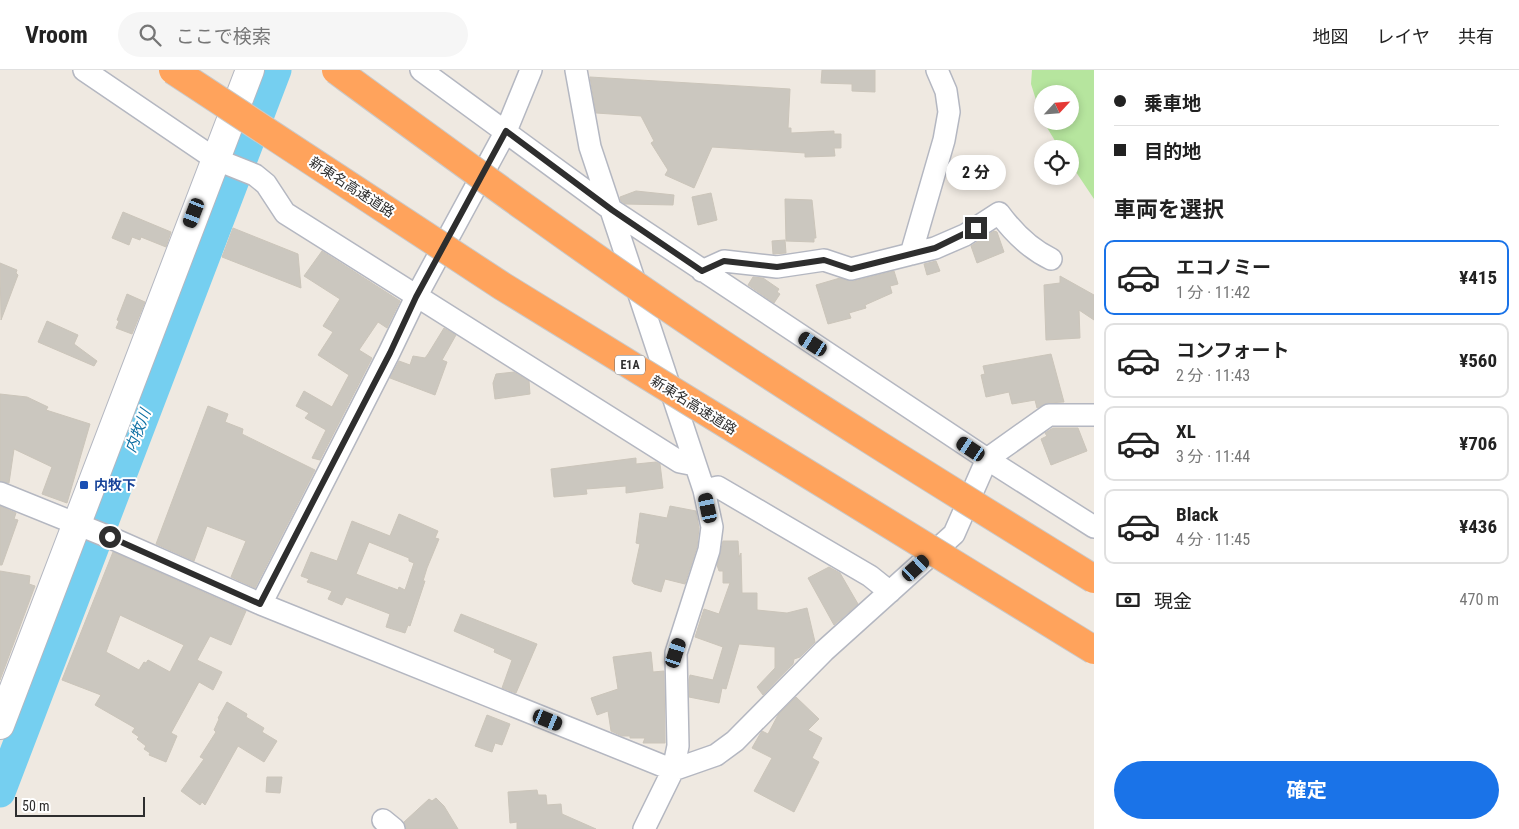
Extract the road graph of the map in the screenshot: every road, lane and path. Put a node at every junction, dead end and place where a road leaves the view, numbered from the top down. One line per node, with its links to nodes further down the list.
1 (84, 70): 10 (street)
2 (173, 70): 26 (highway, 新東名高速道路 / E1A, bridge)
3 (250, 70): 10 (street)
4 (336, 70): 23 (highway, bridge)
5 (421, 70): 9 (street)
6 (531, 70): 9 (street)
7 (576, 70): 11 (street)
8 (937, 70): 12 (street)
9 (506, 131): 11 (street); 15 (street)
10 (219, 161): 15 (street); 21 (street)
11 (612, 210): 14 (street); 18 (street)
12 (911, 254): 13 (street); 14 (street)
13 (1051, 259)
14 (702, 271): 17 (street)
15 (416, 297): 18 (street); 25 (street)
16 (1094, 415): 17 (street)
17 (987, 459): 22 (street); 24 (street)
18 (695, 465): 19 (street)
19 (704, 490): 24 (street); 28 (street)
20 (0, 493): 21 (street)
21 (81, 525): 25 (street); 27 (street)
22 (1094, 527)
23 (1094, 579)
24 (890, 592): 28 (street)
25 (260, 604): 28 (street)
26 (1094, 650)
27 (0, 725)
28 (673, 770): 29 (street)
29 (644, 829)

